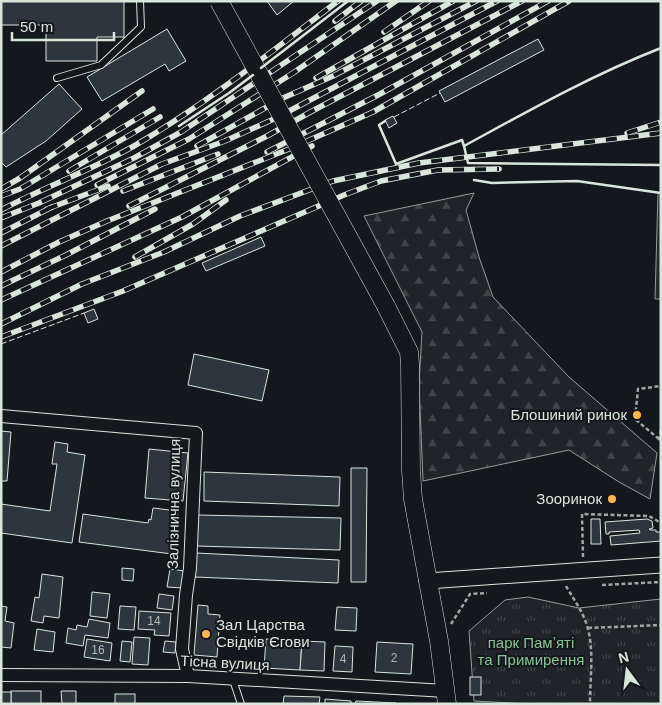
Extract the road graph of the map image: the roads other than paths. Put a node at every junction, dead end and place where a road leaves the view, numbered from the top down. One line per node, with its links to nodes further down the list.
1 (140, 1): 3 (lane)
2 (219, 1): 6 (main road, bridge)
3 (57, 78)
4 (1, 416): 8 (street, Залізнична вулиця)
5 (661, 565): 6 (street)
6 (427, 581): 10 (main road)
7 (1, 675): 8 (street, Тісна вулиця)
8 (188, 676): 9 (street, Тісна вулиця)
9 (233, 680): 10 (street, Тісна вулиця); 11 (lane)
10 (446, 697)
11 (241, 704)

